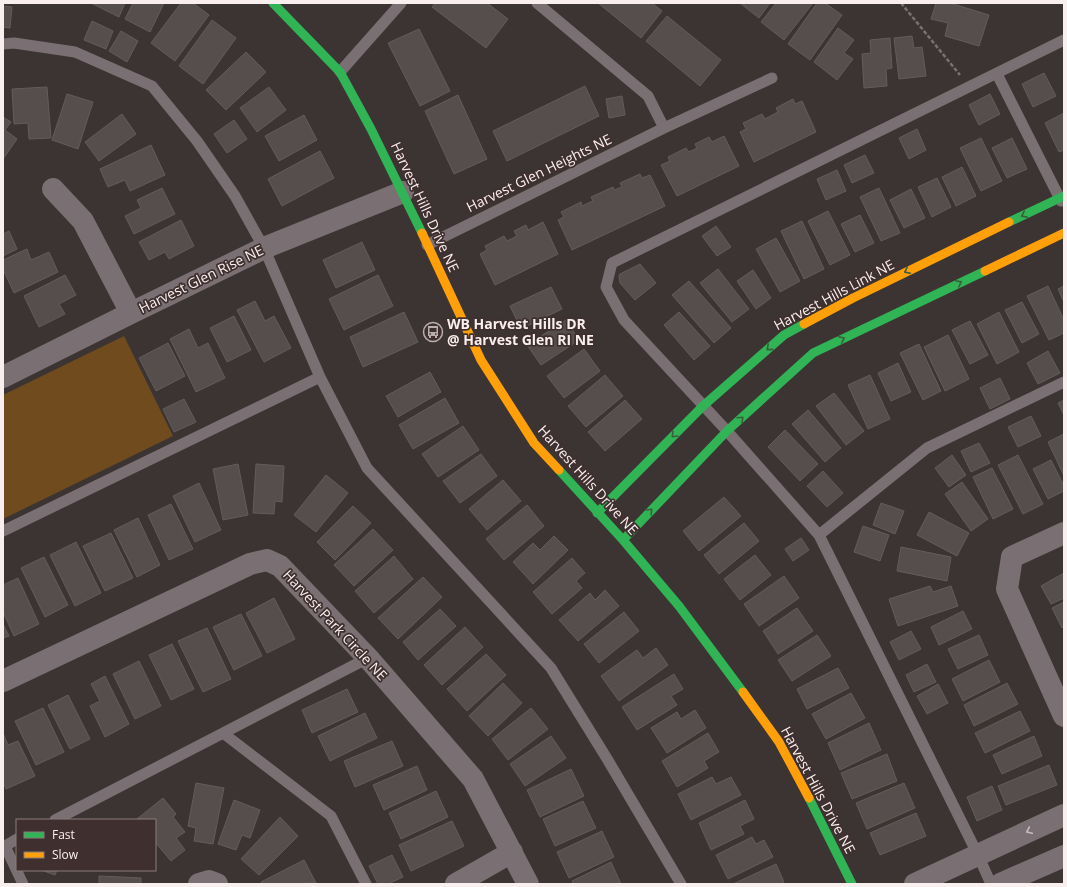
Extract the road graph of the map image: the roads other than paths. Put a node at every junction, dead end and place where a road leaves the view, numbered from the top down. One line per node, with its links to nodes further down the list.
1 (273, 3): 6 (street, Harvest Hills Drive NE)
2 (401, 3): 6 (lane)
3 (537, 3): 9 (lane)
4 (1064, 40): 7 (lane)
5 (3, 44): 15 (lane)
6 (340, 72): 11 (street, Harvest Hills Drive NE)
7 (997, 74): 12 (lane); 20 (lane)
8 (772, 78): 9 (lane, Harvest Glen Heights NE)
9 (664, 128): 14 (lane, Harvest Glen Heights NE)
10 (53, 189): 16 (street)
11 (403, 192): 14 (street, Harvest Hills Drive NE); 15 (street, Harvest Glen Rise NE)
12 (1062, 200): 20 (street, Harvest Hills Link NE, one-way to 20)
13 (1064, 233): 21 (street, one-way to 13)
14 (427, 245): 22 (street, Harvest Hills Drive NE)
15 (264, 248): 16 (street, Harvest Glen Rise NE); 18 (lane)
16 (131, 313): 17 (street, Harvest Glen Rise NE)
17 (3, 377)
18 (320, 377): 23 (lane); 45 (lane)
19 (1064, 382): 25 (lane)
20 (703, 406): 21 (lane); 22 (street, Harvest Hills Link NE, one-way to 22)
21 (727, 431): 25 (lane); 26 (street, one-way to 21)
22 (597, 513): 26 (street, Harvest Hills Drive NE)
23 (3, 531)
24 (1064, 532): 29 (street)
25 (819, 535): 35 (lane)
26 (623, 540): 46 (street, Harvest Hills Drive NE)
27 (368, 658): 28 (street, Harvest Park Circle NE); 30 (lane); 34 (street, Harvest Park Circle NE)
28 (3, 681)
29 (1064, 716)
30 (223, 733): 32 (lane); 42 (lane)
31 (1064, 815): 35 (street, one-way to 35)
32 (56, 819)
33 (16, 840): 37 (lane)
34 (512, 852): 43 (street); 44 (street, Harvest Park Circle NE)
35 (978, 855): 47 (street); 48 (lane)
36 (1064, 856): 49 (street)
37 (16, 869)
38 (17, 871): 39 (lane)
39 (23, 884)
40 (199, 884): 41 (street)
41 (217, 884)
42 (366, 884)
43 (456, 884)
44 (528, 884)
45 (681, 884)
46 (852, 884)
47 (915, 884)
48 (991, 884)
49 (1000, 884)

